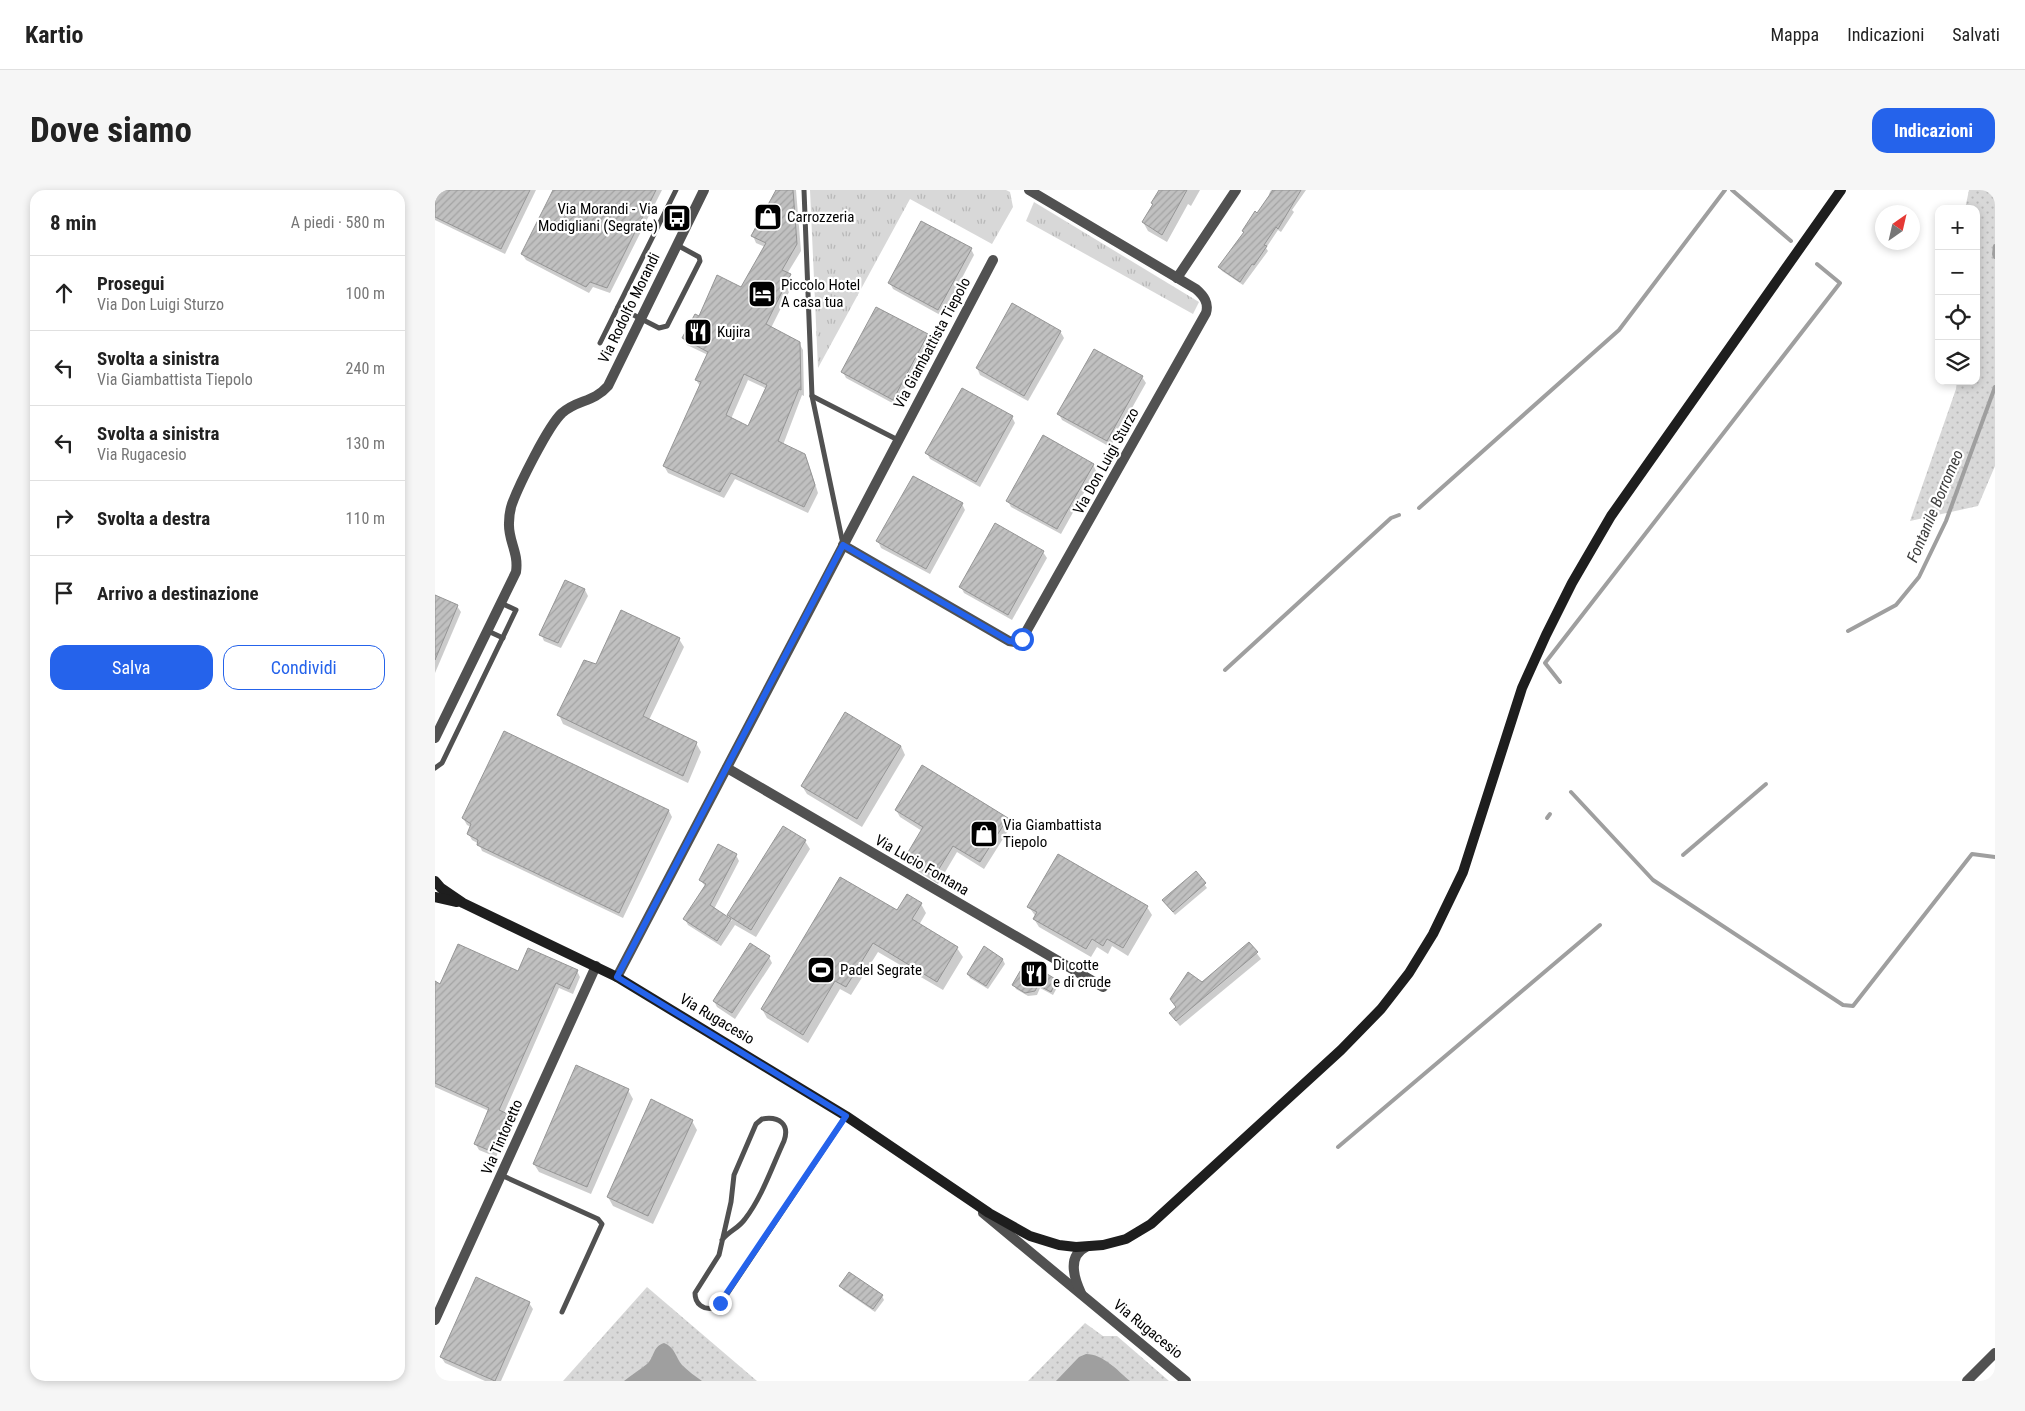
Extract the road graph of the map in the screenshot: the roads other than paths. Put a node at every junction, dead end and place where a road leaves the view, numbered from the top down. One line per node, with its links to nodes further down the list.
1 (676, 190): 10 (lane)
2 (704, 190): 7 (street, Via Rodolfo Morandi)
3 (804, 190): 13 (lane)
4 (1029, 190): 9 (street, Via Don Luigi Sturzo)
5 (1236, 190): 9 (street)
6 (1841, 190): 32 (main road, Via Rugacesio)
7 (677, 245): 11 (street, Via Rodolfo Morandi); 11 (lane)
8 (993, 260): 14 (street, Via Giambattista Tiepolo)
9 (1177, 278): 15 (street, Via Don Luigi Sturzo)
10 (619, 306): 11 (lane); 12 (lane)
11 (641, 320): 16 (street, Via Rodolfo Morandi)
12 (600, 343)
13 (812, 396): 14 (lane); 15 (lane)
14 (899, 440): 15 (street, Via Giambattista Tiepolo)
15 (843, 545): 21 (street, Via Giambattista Tiepolo)
16 (501, 603): 17 (street); 18 (lane)
17 (488, 631): 18 (lane); 19 (street)
18 (503, 638): 20 (lane)
19 (435, 738)
20 (435, 768)
21 (727, 768): 26 (street, Via Giambattista Tiepolo); 27 (street, Via Lucio Fontana)
22 (435, 881): 24 (main road, Via Rugacesio)
23 (435, 897): 24 (main road, Via Rugacesio)
24 (463, 903): 25 (main road, Via Rugacesio)
25 (596, 966): 26 (main road, Via Rugacesio); 29 (street, Via Tintoretto)
26 (617, 977): 28 (main road, Via Rugacesio)
27 (1103, 987)
28 (846, 1116): 30 (main road, Via Rugacesio); 31 (lane)
29 (501, 1175): 34 (lane); 35 (street, Via Tintoretto)
30 (944, 1182): 32 (main road, Via Rugacesio); 33 (street, Via Rugacesio)
31 (723, 1240): 31 (lane)
32 (1080, 1252): 33 (street)
33 (1085, 1298): 37 (street, Via Rugacesio)
34 (562, 1312)
35 (435, 1320)
36 (1995, 1353): 38 (street)
37 (1186, 1381)
38 (1967, 1381)

